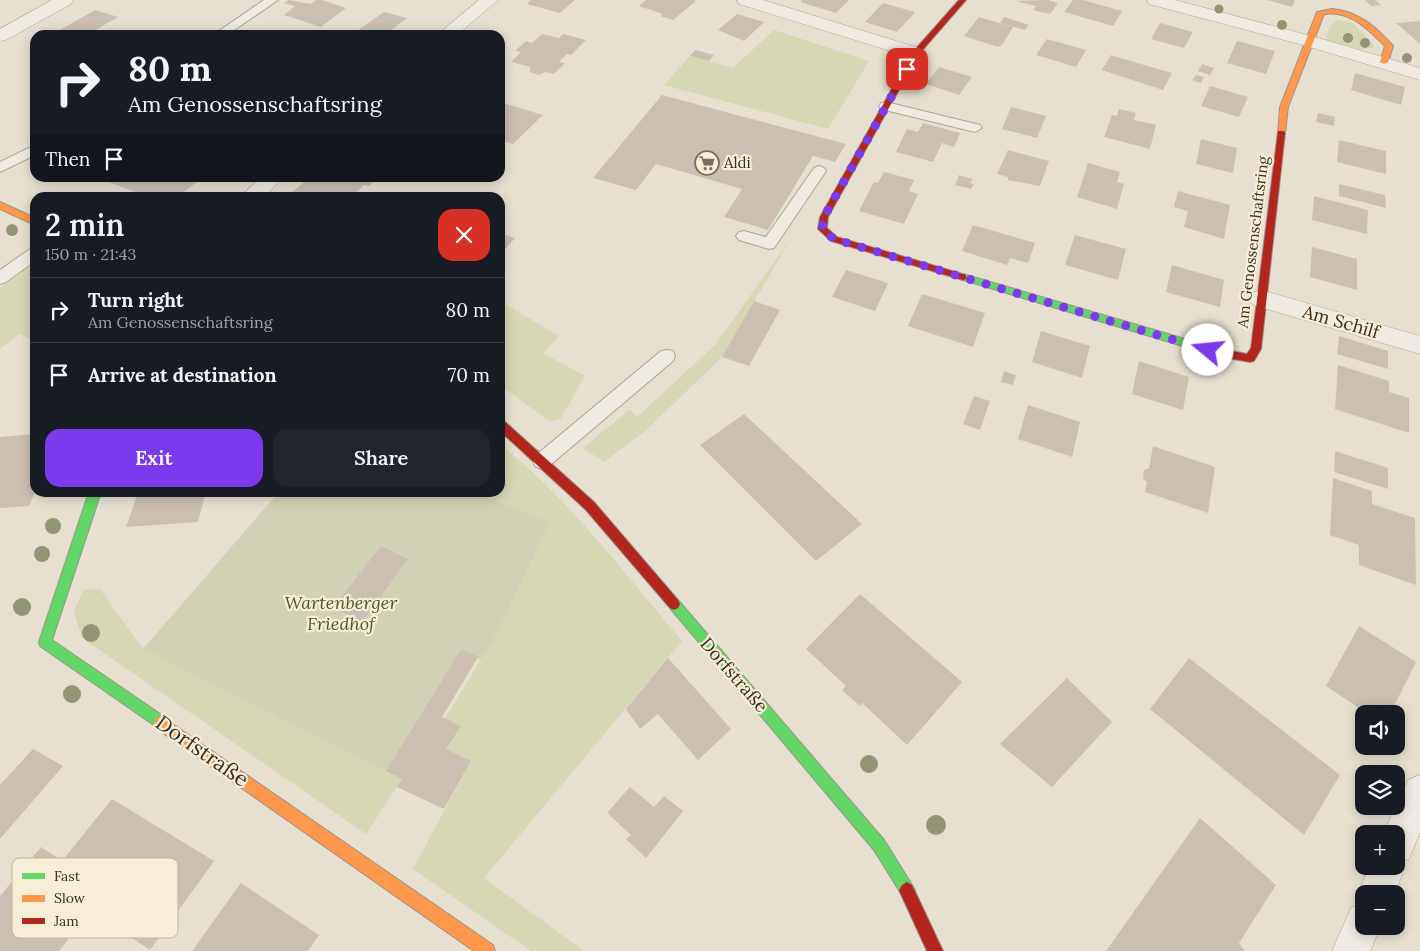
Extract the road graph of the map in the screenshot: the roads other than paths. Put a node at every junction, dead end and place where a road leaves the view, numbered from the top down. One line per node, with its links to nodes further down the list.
1 (65, 0): 9 (street)
2 (272, 0): 7 (lane)
3 (490, 0): 8 (street)
4 (745, 0): 11 (street)
5 (963, 0): 11 (street, Am Genossenschaftsring)
6 (1155, 0): 10 (street)
7 (227, 30)
8 (452, 30)
9 (0, 36)
10 (1309, 41): 12 (street); 12 (street, Am Genossenschaftsring); 26 (street, Am Genossenschaftsring)
11 (916, 53): 14 (street, Am Genossenschaftsring)
12 (1384, 62): 13 (street)
13 (1420, 74)
14 (886, 106): 15 (lane); 26 (street, Am Genossenschaftsring)
15 (975, 128)
16 (30, 152): 17 (lane)
17 (0, 168)
18 (819, 171): 23 (lane)
19 (268, 182): 20 (street)
20 (256, 192)
21 (0, 205): 22 (street)
22 (30, 220)
23 (744, 236)
24 (30, 257): 25 (lane)
25 (0, 278)
26 (1261, 299): 27 (street, Am Schilf)
27 (1420, 345)
28 (667, 356): 30 (lane)
29 (505, 428): 30 (street, Dorfstraße)
30 (542, 461): 36 (street, Dorfstraße)
31 (93, 497): 35 (street, Dorfstraße)
32 (1420, 792): 33 (street)
33 (1405, 826)
34 (1358, 935): 37 (street)
35 (487, 951)
36 (935, 951)
37 (1351, 951)

